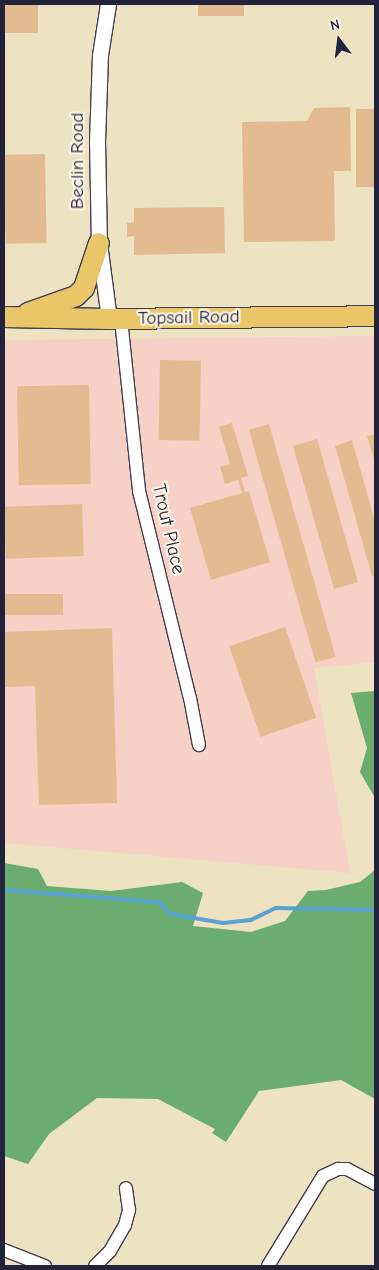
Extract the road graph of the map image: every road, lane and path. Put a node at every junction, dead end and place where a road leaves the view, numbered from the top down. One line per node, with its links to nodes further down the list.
1 (108, 4): 2 (street, Beclin Road)
2 (99, 243): 4 (main road); 5 (street, Beclin Road)
3 (375, 316): 5 (main road, Topsail Road)
4 (10, 317): 5 (main road, Topsail Road)
5 (115, 319): 6 (street, Trout Place)
6 (199, 745)
7 (375, 1184): 12 (street)
8 (126, 1188): 11 (street)
9 (4, 1250): 10 (street)
10 (45, 1266)
11 (95, 1266)
12 (268, 1266)

